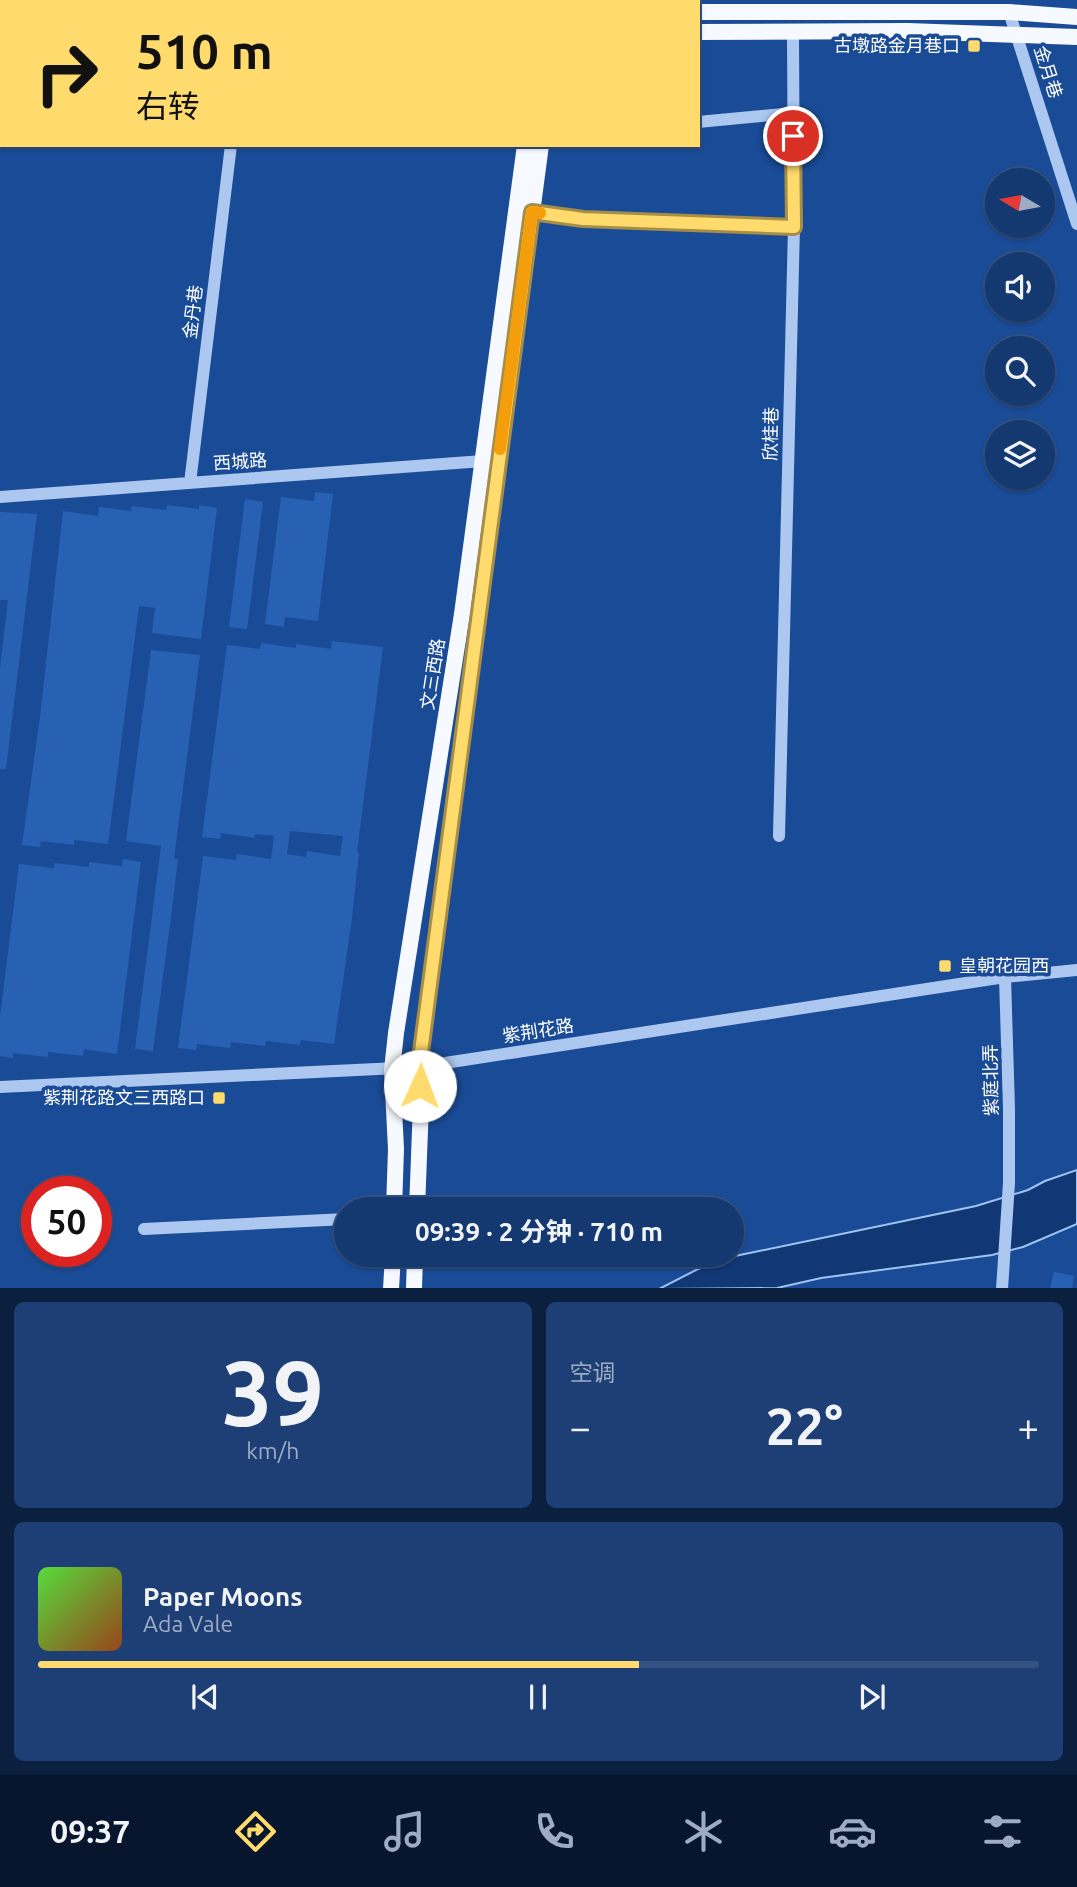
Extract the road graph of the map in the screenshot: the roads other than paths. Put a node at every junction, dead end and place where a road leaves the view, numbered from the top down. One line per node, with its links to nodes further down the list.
1 (998, 8): 2 (main road); 3 (main road); 6 (street, 金月巷)
2 (700, 12)
3 (1077, 17)
4 (700, 32): 5 (main road)
5 (793, 32): 6 (main road); 8 (street, 欣桂巷)
6 (1017, 35): 7 (main road); 13 (street, 金月巷)
7 (1077, 37)
8 (793, 113): 9 (street); 16 (street, 欣桂巷)
9 (700, 122)
10 (231, 147): 18 (street, 金丹巷)
11 (525, 147): 17 (main road, 文三西路)
12 (541, 147): 14 (main road, 文三西路)
13 (1074, 203): 15 (street, 金月巷)
14 (532, 212): 16 (street); 23 (main road, 文三西路)
15 (1077, 224)
16 (794, 227): 20 (street, 欣桂巷)
17 (483, 461): 18 (street, 西城路); 24 (main road, 文三西路)
18 (190, 483): 19 (street, 西城路)
19 (0, 498)
20 (779, 836)
21 (1077, 970): 22 (street, 紫荆花路)
22 (1005, 977): 23 (street, 紫荆花路); 34 (street, 紫庭北弄)
23 (419, 1067): 24 (street, 紫荆花路); 27 (main road, 文三西路)
24 (393, 1070): 25 (street, 紫荆花路); 26 (main road, 文三西路)
25 (0, 1087)
26 (394, 1197)
27 (417, 1197)
28 (334, 1220): 29 (street)
29 (144, 1229)
30 (392, 1267): 32 (main road)
31 (415, 1267): 33 (main road)
32 (391, 1288)
33 (414, 1288)
34 (1002, 1288)

